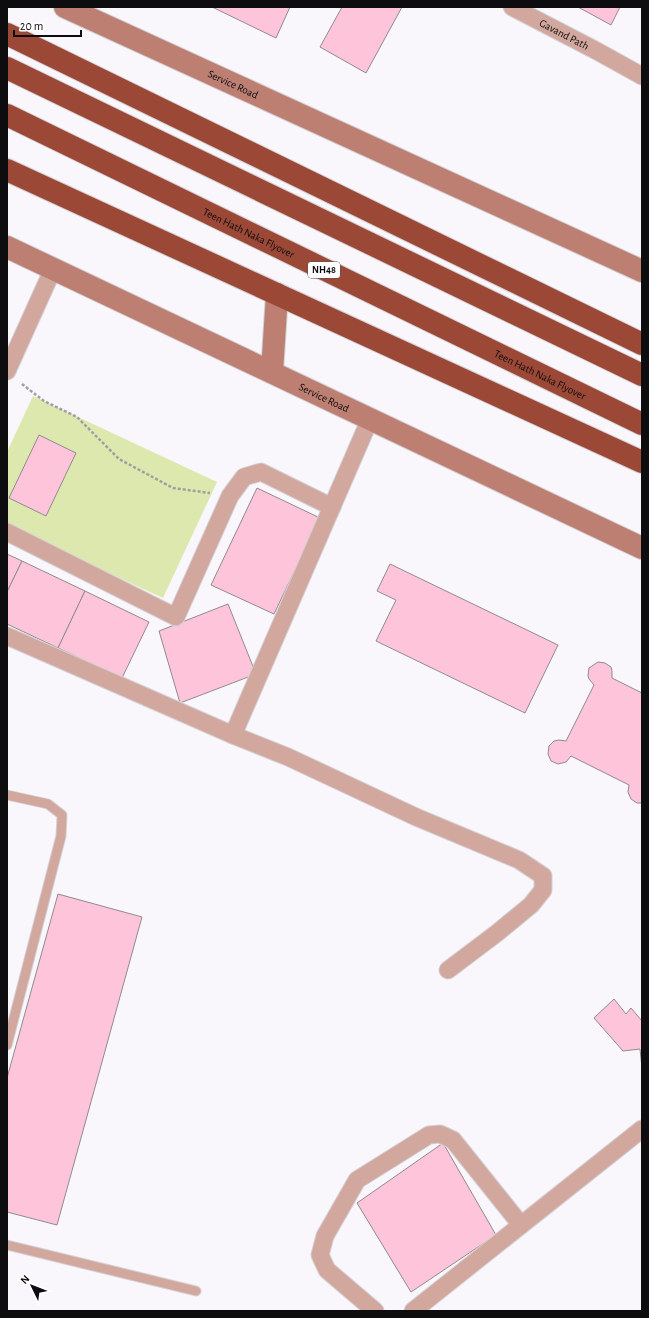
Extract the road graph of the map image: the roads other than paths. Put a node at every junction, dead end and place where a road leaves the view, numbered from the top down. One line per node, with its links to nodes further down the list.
1 (65, 7): 10 (street, Service Road)
2 (512, 7): 5 (street, Gavand Path)
3 (7, 34): 12 (highway)
4 (7, 68): 14 (highway)
5 (642, 76)
6 (7, 115): 17 (highway, Teen Hath Naka Flyover / NH48)
7 (7, 170): 11 (highway)
8 (7, 247): 9 (street, Service Road)
9 (53, 269): 13 (street, Service Road); 15 (street)
10 (642, 271)
11 (277, 294): 13 (street); 18 (highway)
12 (642, 344)
13 (272, 372): 16 (street, Service Road)
14 (642, 375)
15 (13, 377)
16 (370, 419): 19 (street); 21 (street, Service Road)
17 (642, 424)
18 (642, 462)
19 (332, 507): 20 (street); 23 (street)
20 (7, 532)
21 (642, 548)
22 (7, 636): 23 (street)
23 (233, 735): 25 (street)
24 (7, 795): 26 (lane)
25 (448, 970)
26 (7, 1045)
27 (642, 1129): 28 (street)
28 (521, 1225): 31 (street); 32 (street)
29 (7, 1245): 30 (lane)
30 (196, 1291)
31 (375, 1311)
32 (413, 1311)

